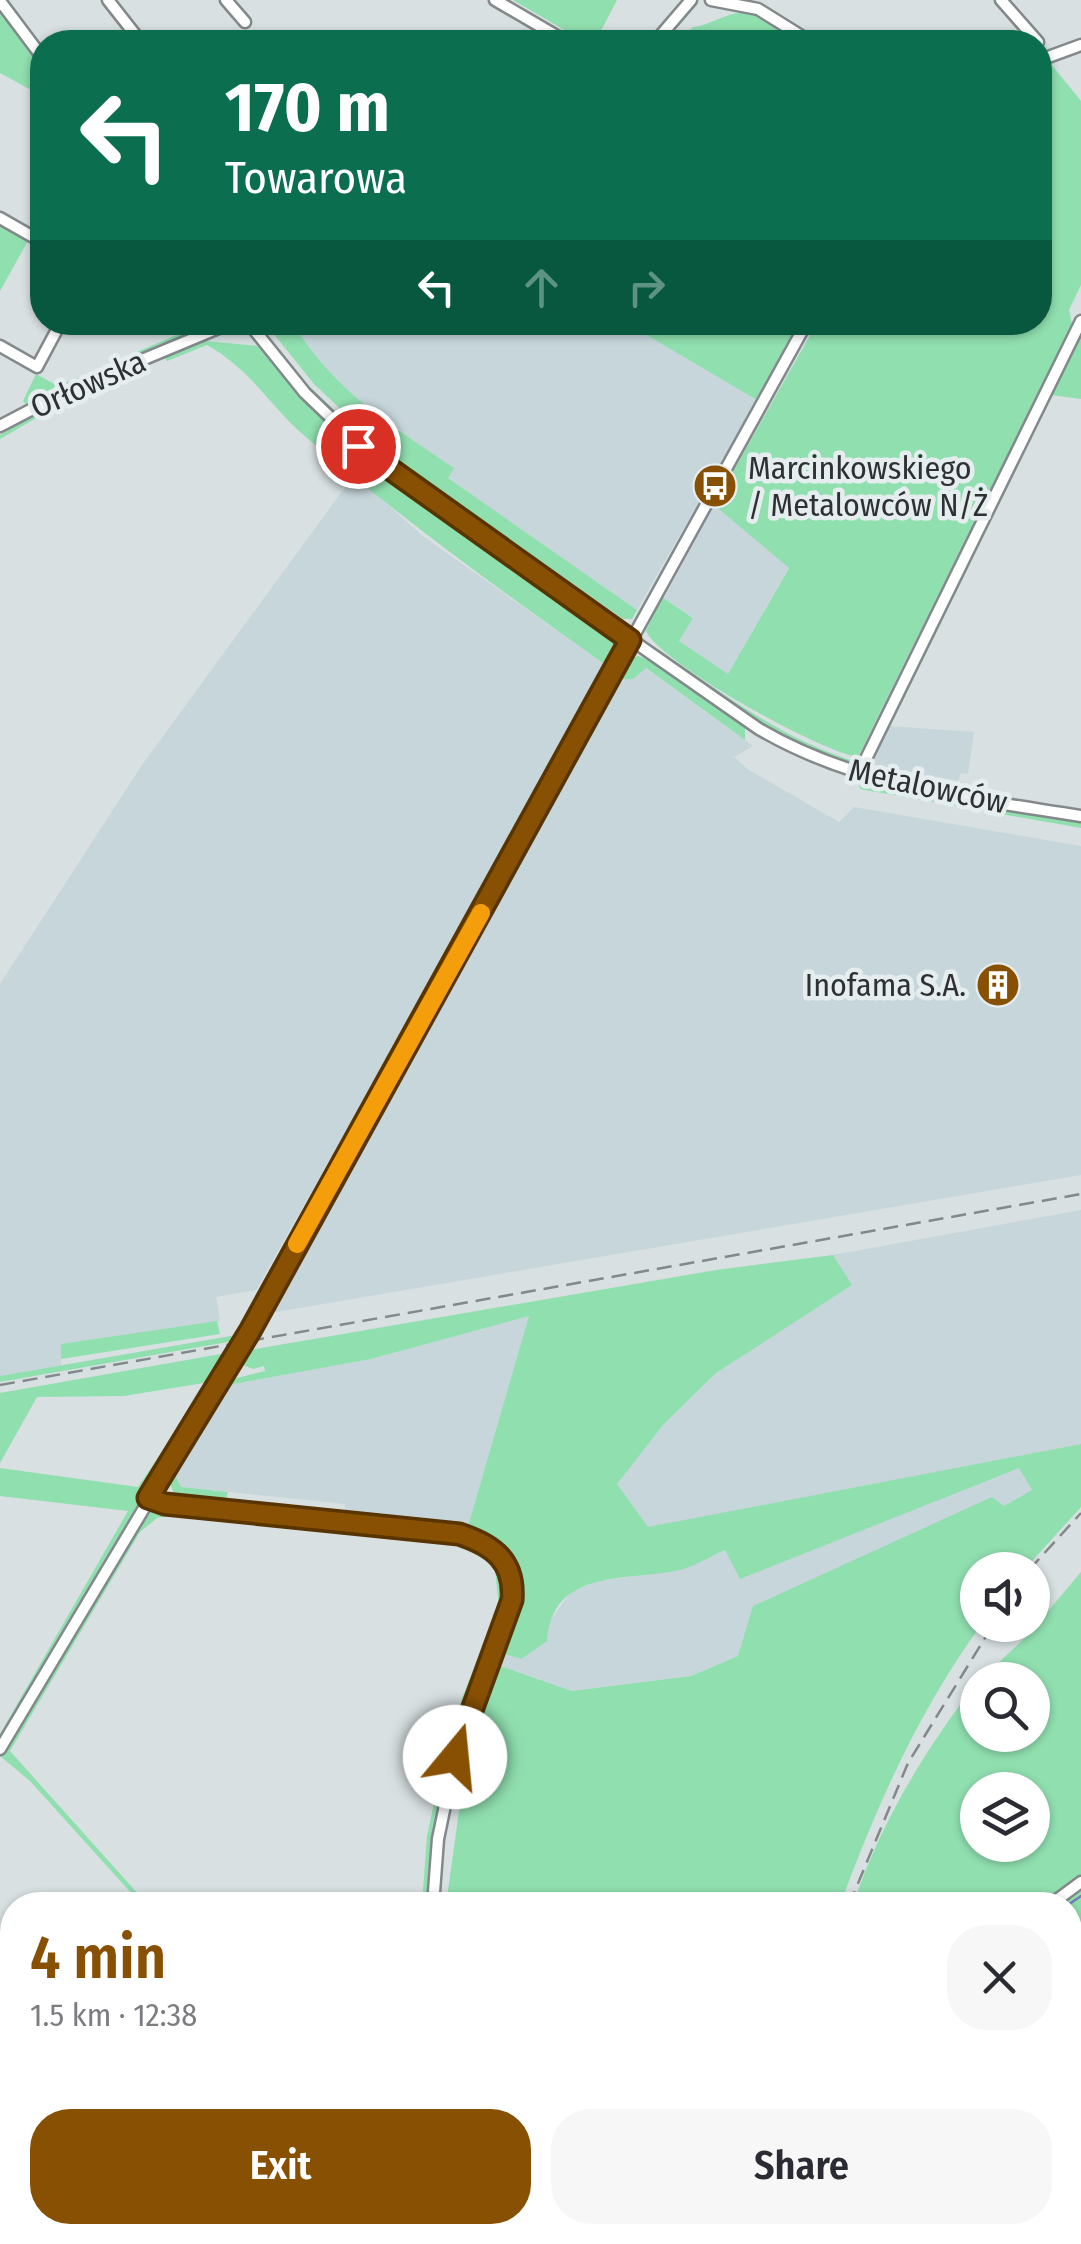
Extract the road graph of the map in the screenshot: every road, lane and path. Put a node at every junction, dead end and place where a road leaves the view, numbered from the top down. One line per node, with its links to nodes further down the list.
1 (108, 0): 9 (street)
2 (226, 0): 8 (street)
3 (496, 0): 10 (street)
4 (691, 0): 11 (street)
5 (711, 0): 12 (street)
6 (1001, 0): 13 (street)
7 (0, 1): 14 (street)
8 (245, 22)
9 (132, 30)
10 (547, 30)
11 (665, 30)
12 (791, 30)
13 (1027, 30)
14 (30, 41)
15 (1081, 45): 16 (street)
16 (1052, 56)
17 (0, 218): 18 (street)
18 (30, 235)
19 (1081, 321): 27 (street)
20 (54, 335): 24 (street)
21 (202, 335): 25 (street, Orłowska)
22 (258, 335): 26 (street, Metalowców)
23 (800, 335): 26 (street)
24 (0, 346)
25 (0, 426)
26 (630, 640): 27 (street, Metalowców); 29 (street)
27 (858, 775): 28 (street, Metalowców)
28 (1081, 816)
29 (148, 1498): 30 (street); 31 (street)
30 (0, 1750)
31 (433, 1892)

